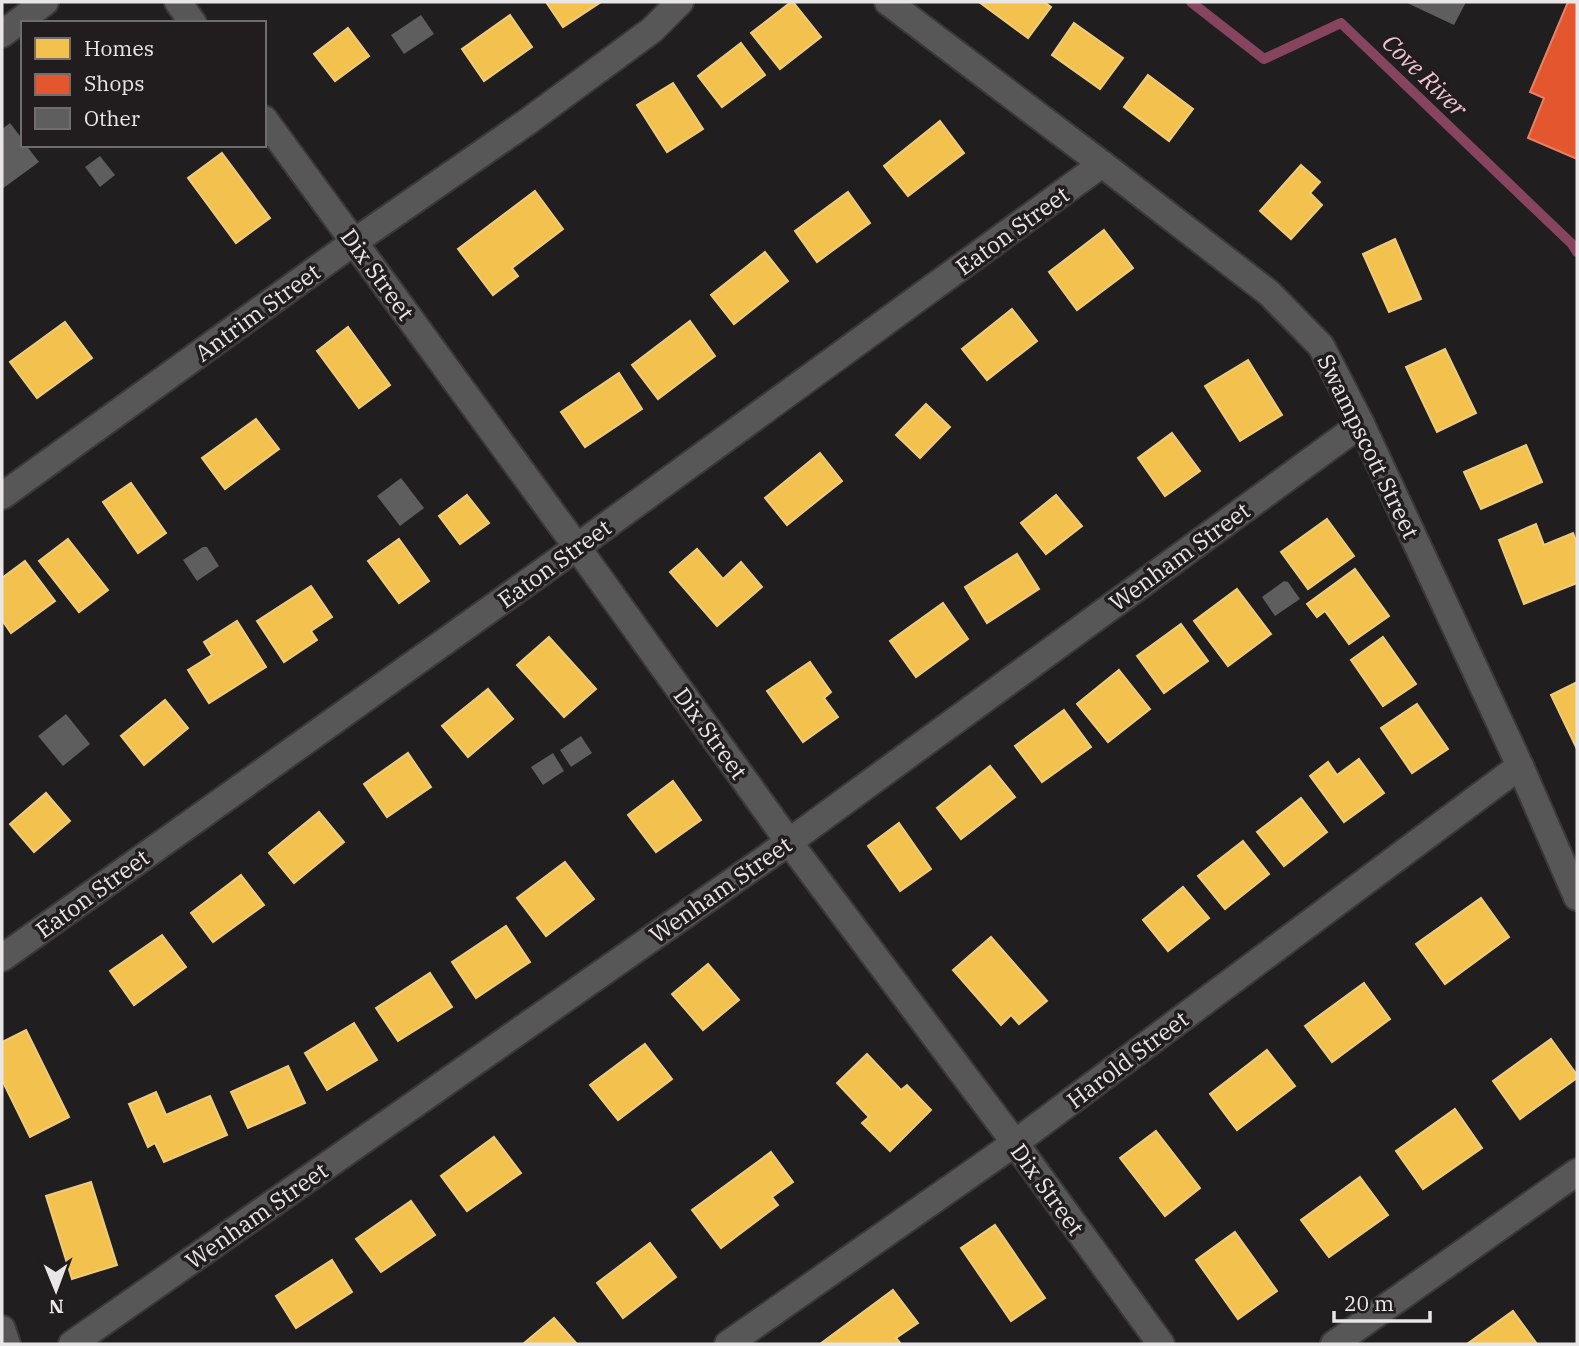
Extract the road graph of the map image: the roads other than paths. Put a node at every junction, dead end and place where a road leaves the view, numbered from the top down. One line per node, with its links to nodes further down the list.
1 (45, 2): 6 (street)
2 (178, 2): 5 (street)
3 (680, 2): 9 (street, Antrim Street)
4 (888, 2): 8 (street, Swampscott Street)
5 (192, 21)
6 (2, 34)
7 (266, 122): 9 (street, Dix Street)
8 (1102, 164): 10 (street, Swampscott Street); 12 (street, Eaton Street)
9 (354, 242): 11 (street, Antrim Street); 12 (street, Dix Street)
10 (1361, 424): 13 (street, Swampscott Street); 14 (street, Wenham Street)
11 (2, 496)
12 (577, 547): 14 (street, Dix Street); 16 (street, Eaton Street)
13 (1520, 766): 15 (street, Swampscott Street); 17 (street, Harold Street)
14 (789, 842): 17 (street, Dix Street); 21 (street, Wenham Street)
15 (1577, 897)
16 (2, 958)
17 (1015, 1143): 22 (street, Harold Street); 23 (street, Dix Street)
18 (1577, 1172): 24 (street)
19 (2, 1329): 20 (street)
20 (7, 1344)
21 (72, 1344)
22 (728, 1344)
23 (1161, 1344)
24 (1334, 1344)

